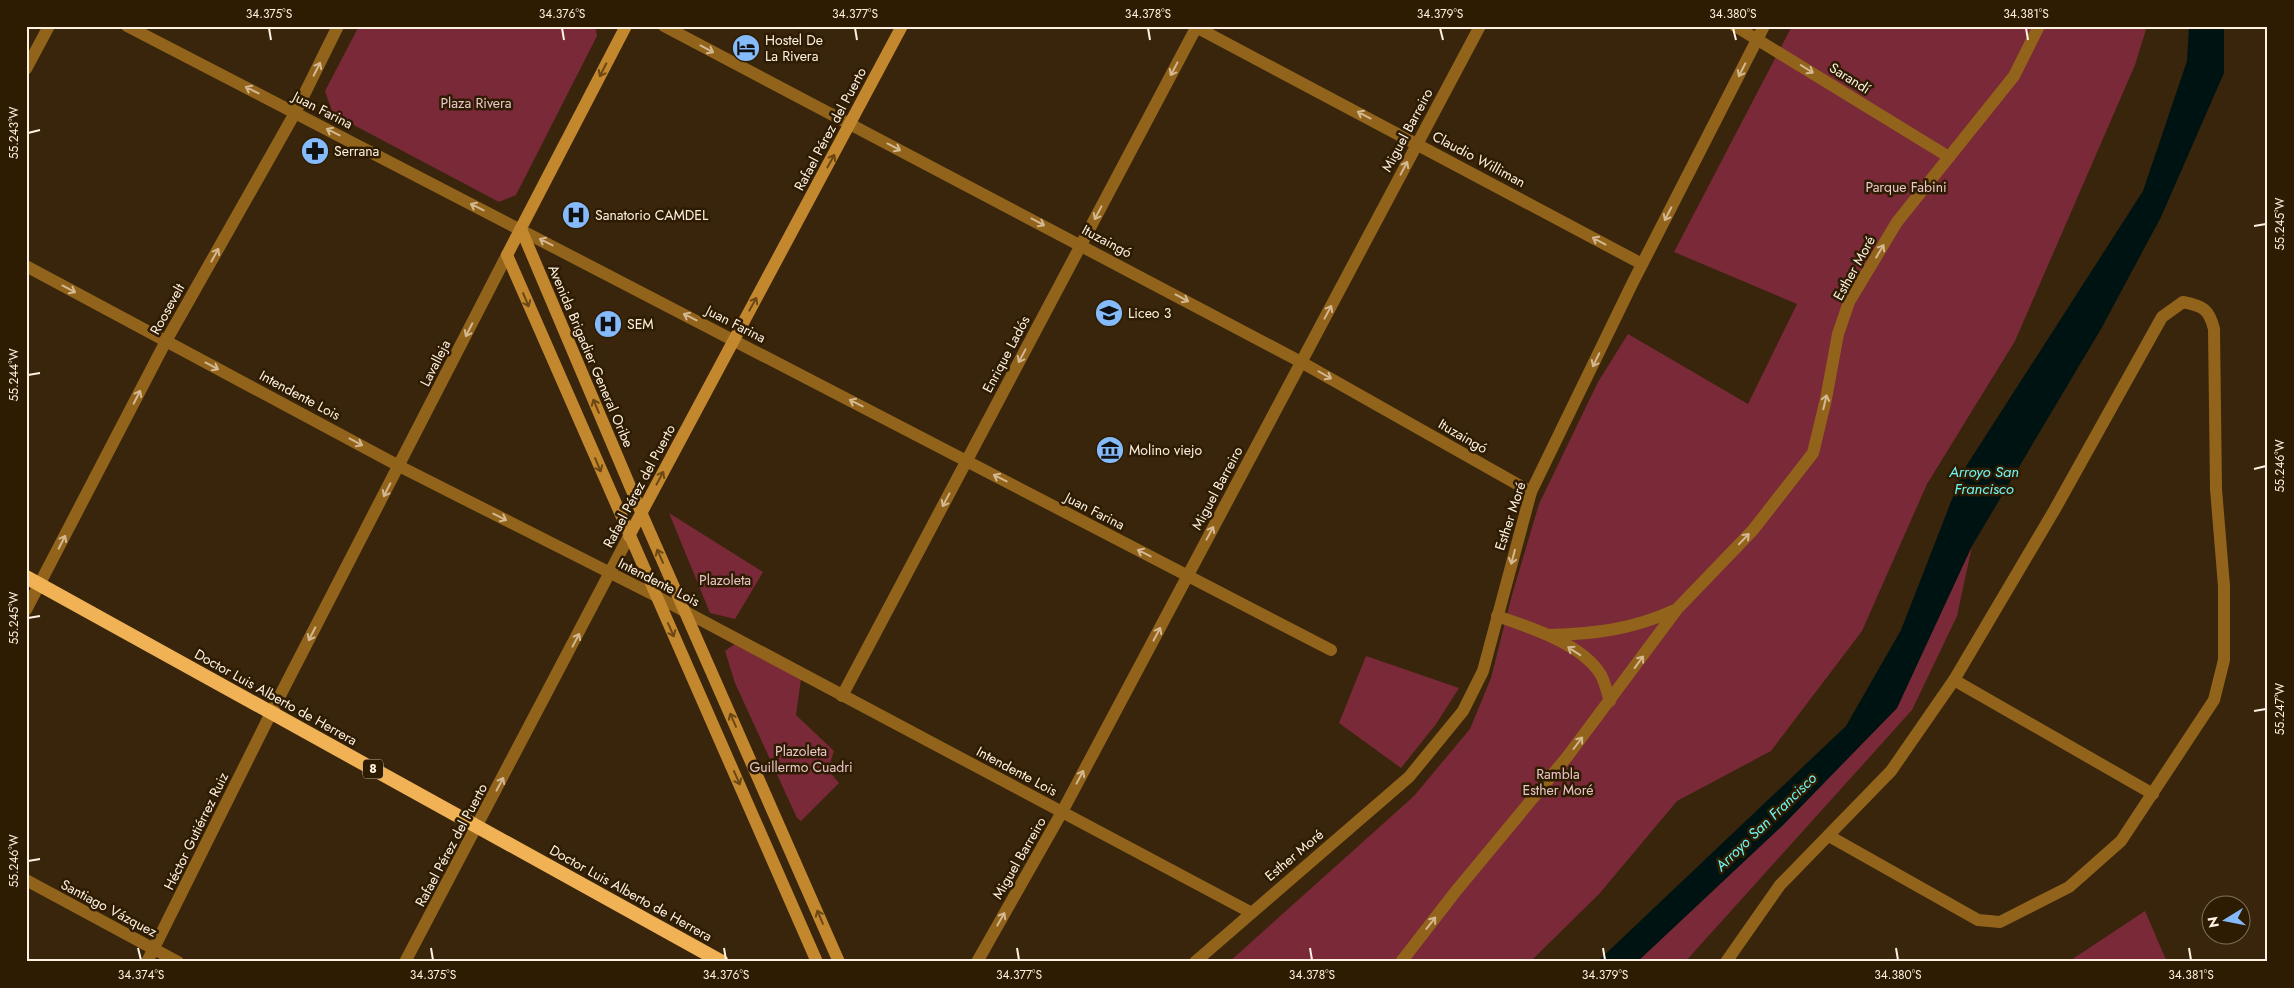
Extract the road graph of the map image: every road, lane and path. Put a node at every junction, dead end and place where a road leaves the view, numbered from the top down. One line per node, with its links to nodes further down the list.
1 (49, 26): 13 (street)
2 (127, 26): 14 (street, Juan Farina, one-way to 2)
3 (338, 26): 14 (street, Roosevelt, one-way to 3)
4 (626, 26): 18 (main road, Lavalleja, one-way to 18)
5 (664, 26): 15 (street, Ituzaingó, one-way to 15)
6 (902, 26): 15 (main road, Rafael Pérez del Puerto)
7 (1480, 26): 16 (street, Miguel Barreiro)
8 (1735, 26): 12 (street, Sarandí)
9 (1764, 26): 12 (street, Esther Moré)
10 (2039, 26): 17 (street, Esther Moré)
11 (1196, 27): 16 (street, Claudio Williman, one-way to 11); 19 (street, Enrique Ladós, one-way to 19)
12 (1758, 38): 17 (street, Sarandí, one-way to 17); 21 (street, Esther Moré, one-way to 21)
13 (26, 69)
14 (295, 113): 18 (street, Juan Farina, one-way to 14); 24 (street, Roosevelt, one-way to 14)
15 (851, 124): 19 (street, Ituzaingó, one-way to 19); 23 (main road, Rafael Pérez del Puerto, one-way to 15)
16 (1418, 143): 21 (street, Claudio Williman, one-way to 16); 25 (street, Miguel Barreiro, one-way to 16)
17 (1949, 157): 36 (street, Esther Moré, one-way to 17)
18 (521, 229): 20 (main road, Lavalleja); 23 (street, Juan Farina, one-way to 18); 29 (main road, Avenida Brigadier General Oribe, one-way to 18)
19 (1081, 244): 25 (street, Ituzaingó, one-way to 25); 26 (street, Enrique Ladós, one-way to 26)
20 (507, 255): 27 (street, Lavalleja, one-way to 27); 30 (main road, one-way to 30)
21 (1642, 264): 28 (street, Esther Moré, one-way to 28)
22 (26, 266): 24 (street, Intendente Lois, one-way to 24)
23 (733, 340): 26 (street, Juan Farina, one-way to 23); 29 (main road, Rafael Pérez del Puerto, one-way to 23)
24 (166, 341): 27 (street, Intendente Lois, one-way to 27); 34 (street, Roosevelt, one-way to 24)
25 (1301, 362): 28 (street, Ituzaingó, one-way to 28); 32 (street, Miguel Barreiro, one-way to 25)
26 (966, 461): 32 (street, Juan Farina, one-way to 26); 43 (street, Enrique Ladós, one-way to 43)
27 (399, 466): 31 (street, Intendente Lois, one-way to 31); 45 (street, Lavalleja, one-way to 45)
28 (1531, 492): 39 (street, Esther Moré, one-way to 39)
29 (641, 512): 30 (main road, Rafael Pérez del Puerto); 38 (main road, Avenida Brigadier General Oribe, one-way to 29)
30 (629, 536): 31 (street, Rafael Pérez del Puerto); 35 (main road)
31 (611, 574): 35 (street, Intendente Lois); 48 (street, Rafael Pérez del Puerto, one-way to 31)
32 (1187, 576): 41 (street, Juan Farina); 47 (street, Miguel Barreiro, one-way to 32)
33 (26, 577): 34 (highway, Doctor Luis Alberto de Herrera / 8)
34 (40, 585): 37 (street, Roosevelt); 45 (highway, Doctor Luis Alberto de Herrera / 8)
35 (656, 596): 38 (street, Intendente Lois); 52 (main road, one-way to 52)
36 (1678, 608): 40 (street, Esther Moré); 44 (street, Esther Moré, one-way to 36)
37 (26, 610)
38 (685, 612): 43 (street, Intendente Lois); 51 (main road, Avenida Brigadier General Oribe, one-way to 38)
39 (1497, 616): 40 (street, Esther Moré); 53 (street, Esther Moré)
40 (1549, 635): 44 (street, Esther Moré, one-way to 40)
41 (1331, 650)
42 (1954, 680): 46 (street); 46 (street); 49 (street)
43 (842, 696): 47 (street, Intendente Lois)
44 (1610, 701): 63 (street, Esther Moré, one-way to 44)
45 (271, 712): 48 (highway, Doctor Luis Alberto de Herrera / 8); 54 (street, Héctor Gutiérrez Ruiz)
46 (2153, 794): 49 (street)
47 (1062, 812): 53 (street, Intendente Lois); 61 (street, Miguel Barreiro, one-way to 47)
48 (477, 827): 57 (street, Rafael Pérez del Puerto); 58 (highway, Doctor Luis Alberto de Herrera / 8)
49 (1829, 836): 64 (street)
50 (26, 880): 54 (street, Santiago Vázquez)
51 (810, 894): 52 (main road); 60 (main road, Avenida Brigadier General Oribe, one-way to 51)
52 (791, 902): 59 (main road)
53 (1250, 912): 62 (street, Esther Moré)
54 (154, 948): 55 (street, Héctor Gutiérrez Ruiz); 56 (street, Santiago Vázquez)
55 (147, 962)
56 (178, 962)
57 (405, 962)
58 (721, 962)
59 (816, 962)
60 (839, 962)
61 (977, 962)
62 (1195, 962)
63 (1401, 962)
64 (1726, 962)

